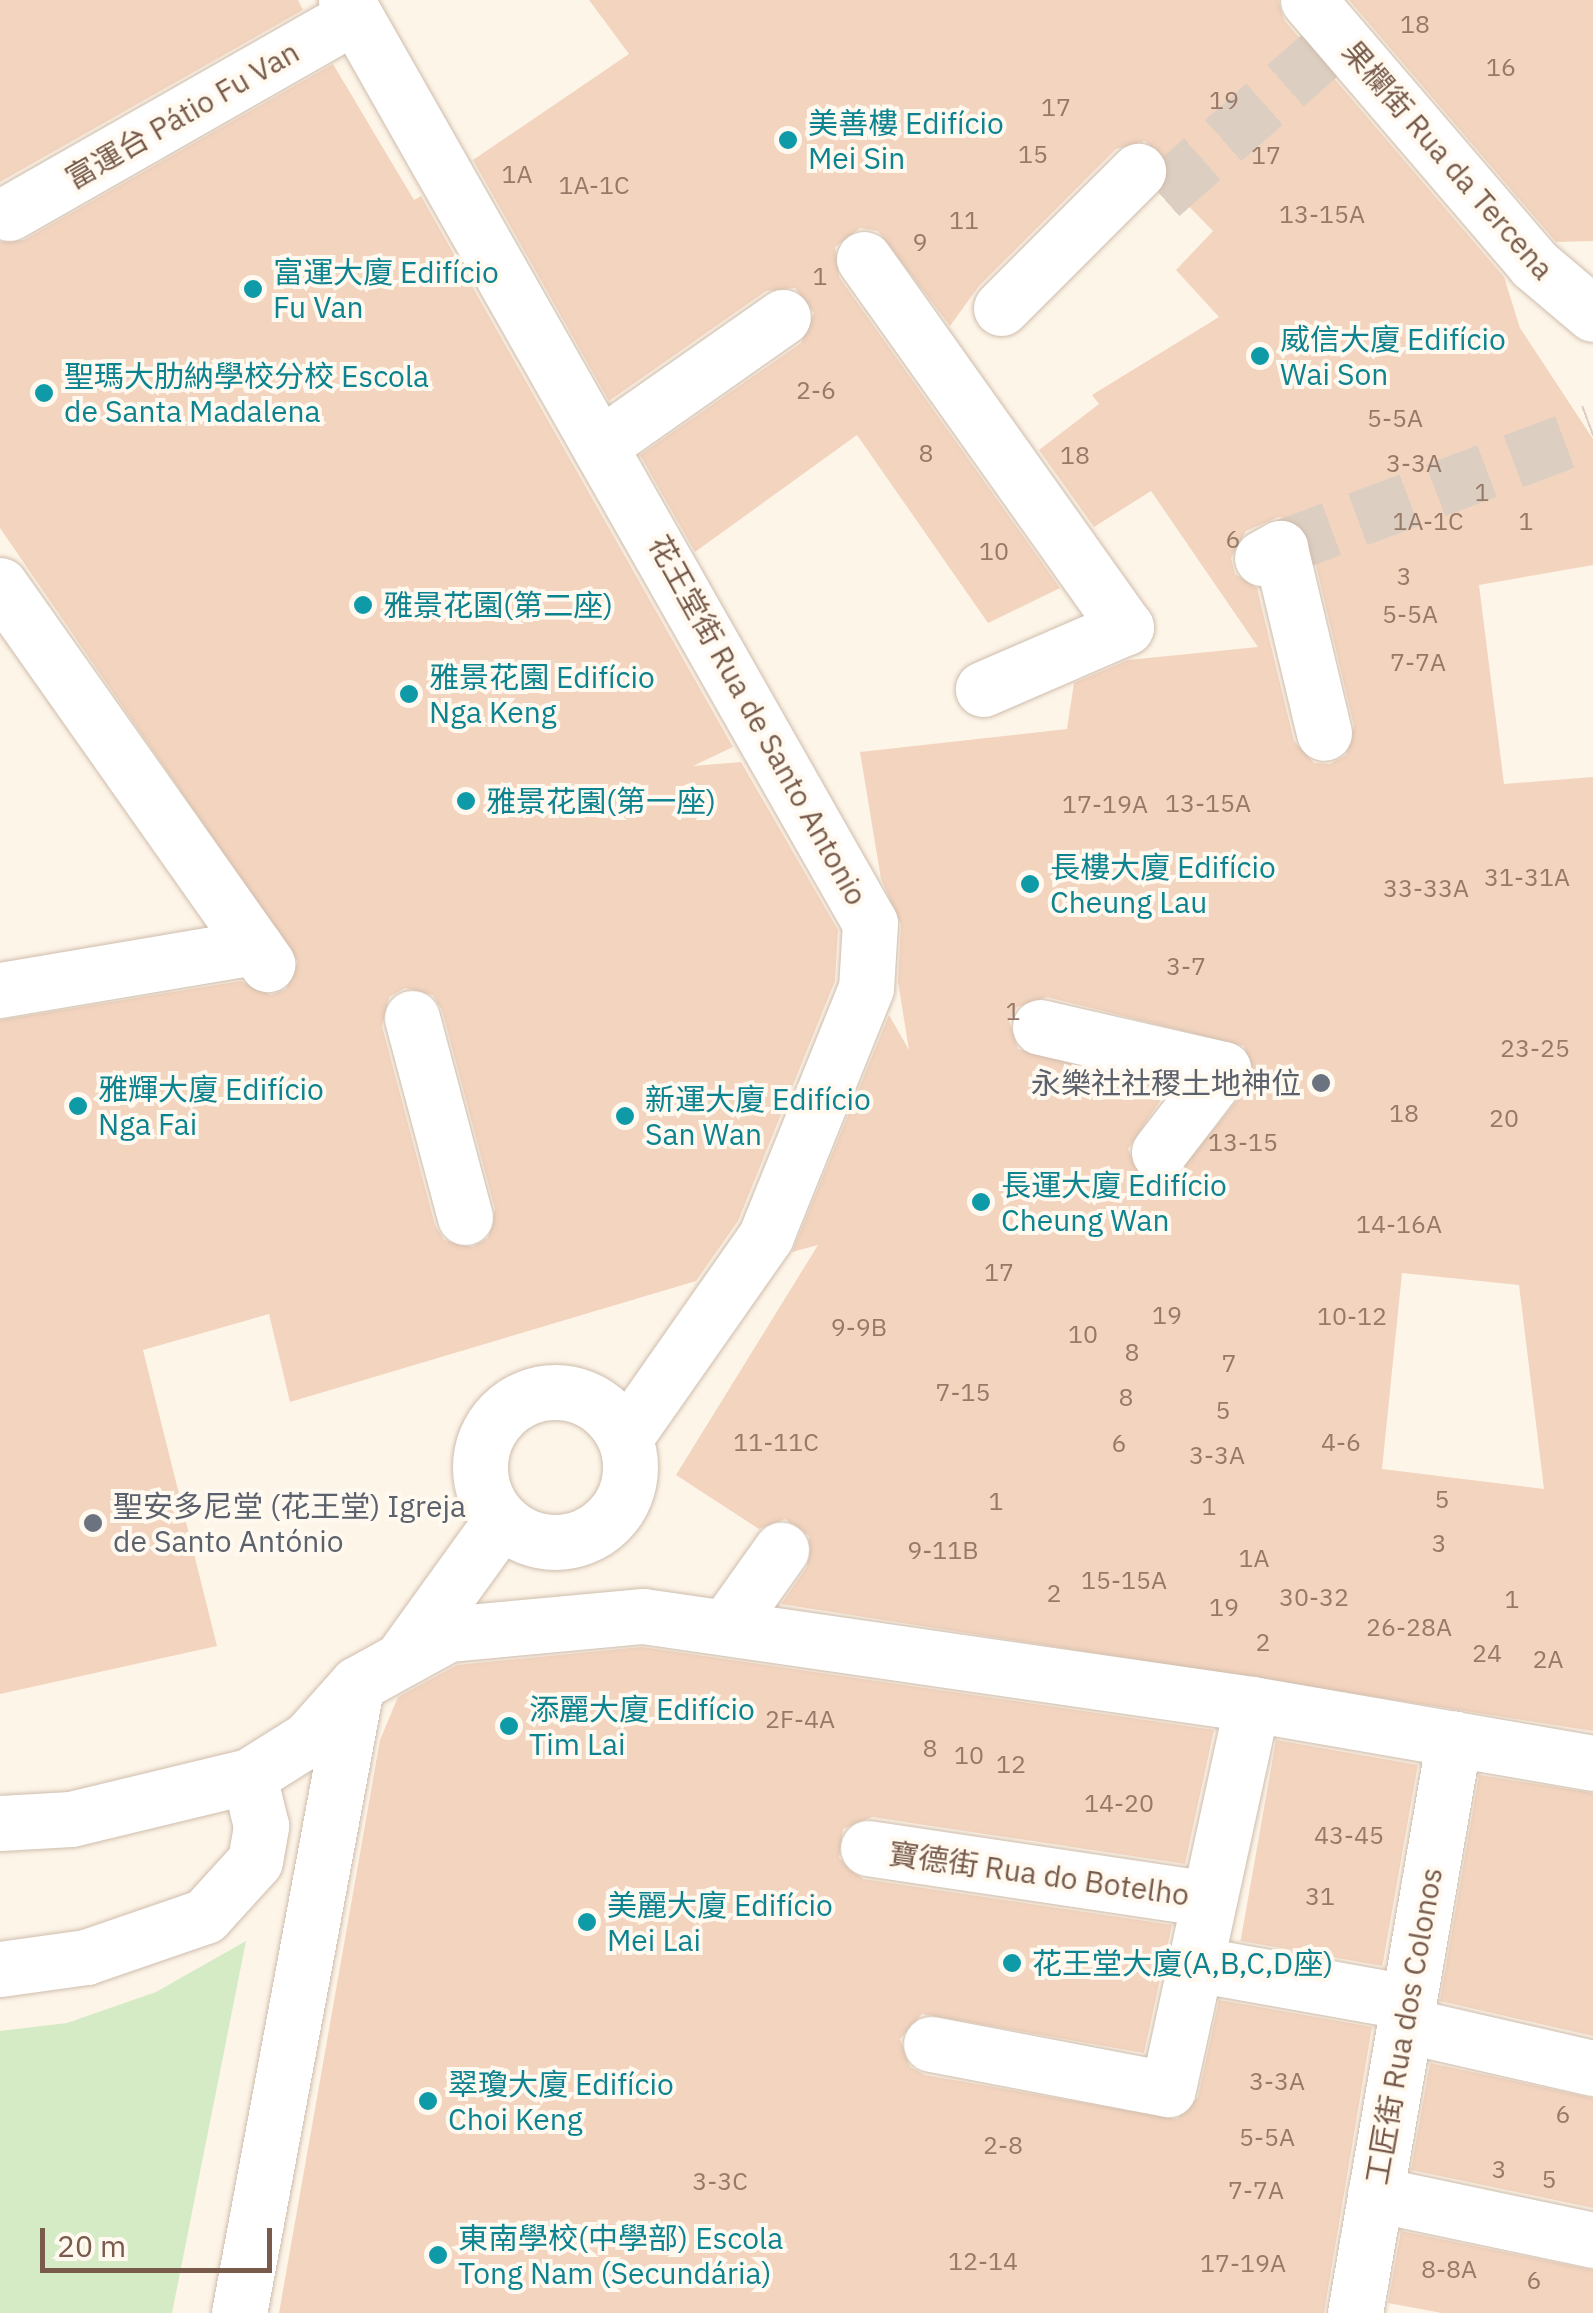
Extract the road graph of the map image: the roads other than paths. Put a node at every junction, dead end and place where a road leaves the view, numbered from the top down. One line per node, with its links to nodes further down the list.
1 (1308, 0): 6 (street, 果欄街 Rua da Tercena)
2 (350, 8): 4 (street, 富運台 Pátio Fu Van); 10 (street, 花王堂街 Rua de Santo Antonio)
3 (1138, 170): 7 (street)
4 (9, 213)
5 (864, 259): 13 (street)
6 (1570, 274): 8 (street, 果欄街 Rua da Tercena)
7 (1002, 308)
8 (1593, 314)
9 (783, 317): 10 (street)
10 (602, 444): 20 (street, 花王堂街 Rua de Santo Antonio)
11 (1262, 558): 14 (street)
12 (0, 585): 15 (street)
13 (983, 689)
14 (1324, 733)
15 (0, 990)
16 (412, 1018): 19 (street)
17 (1040, 1027): 18 (street)
18 (1159, 1152)
19 (464, 1217)
20 (625, 1437): 21 (street); 21 (street)
21 (501, 1520): 24 (street)
22 (780, 1550): 23 (street)
23 (726, 1627): 24 (street); 26 (street)
24 (405, 1654): 25 (street)
25 (357, 1684): 29 (street); 40 (street)
26 (1252, 1704): 27 (street); 32 (street)
27 (1454, 1738): 28 (street); 35 (street, 工匠街 Rua dos Colonos)
28 (1593, 1763)
29 (248, 1776): 30 (street); 34 (street)
30 (0, 1823)
31 (868, 1848): 32 (street, 寶德街 Rua do Botelho)
32 (1209, 1899): 33 (street)
33 (1195, 1964): 35 (street); 36 (street)
34 (0, 1969)
35 (1407, 2013): 37 (street); 38 (street, 工匠街 Rua dos Colonos)
36 (930, 2044)
37 (1593, 2068)
38 (1375, 2194): 39 (street); 41 (street, 工匠街 Rua dos Colonos)
39 (1593, 2240)
40 (239, 2313)
41 (1355, 2313)

